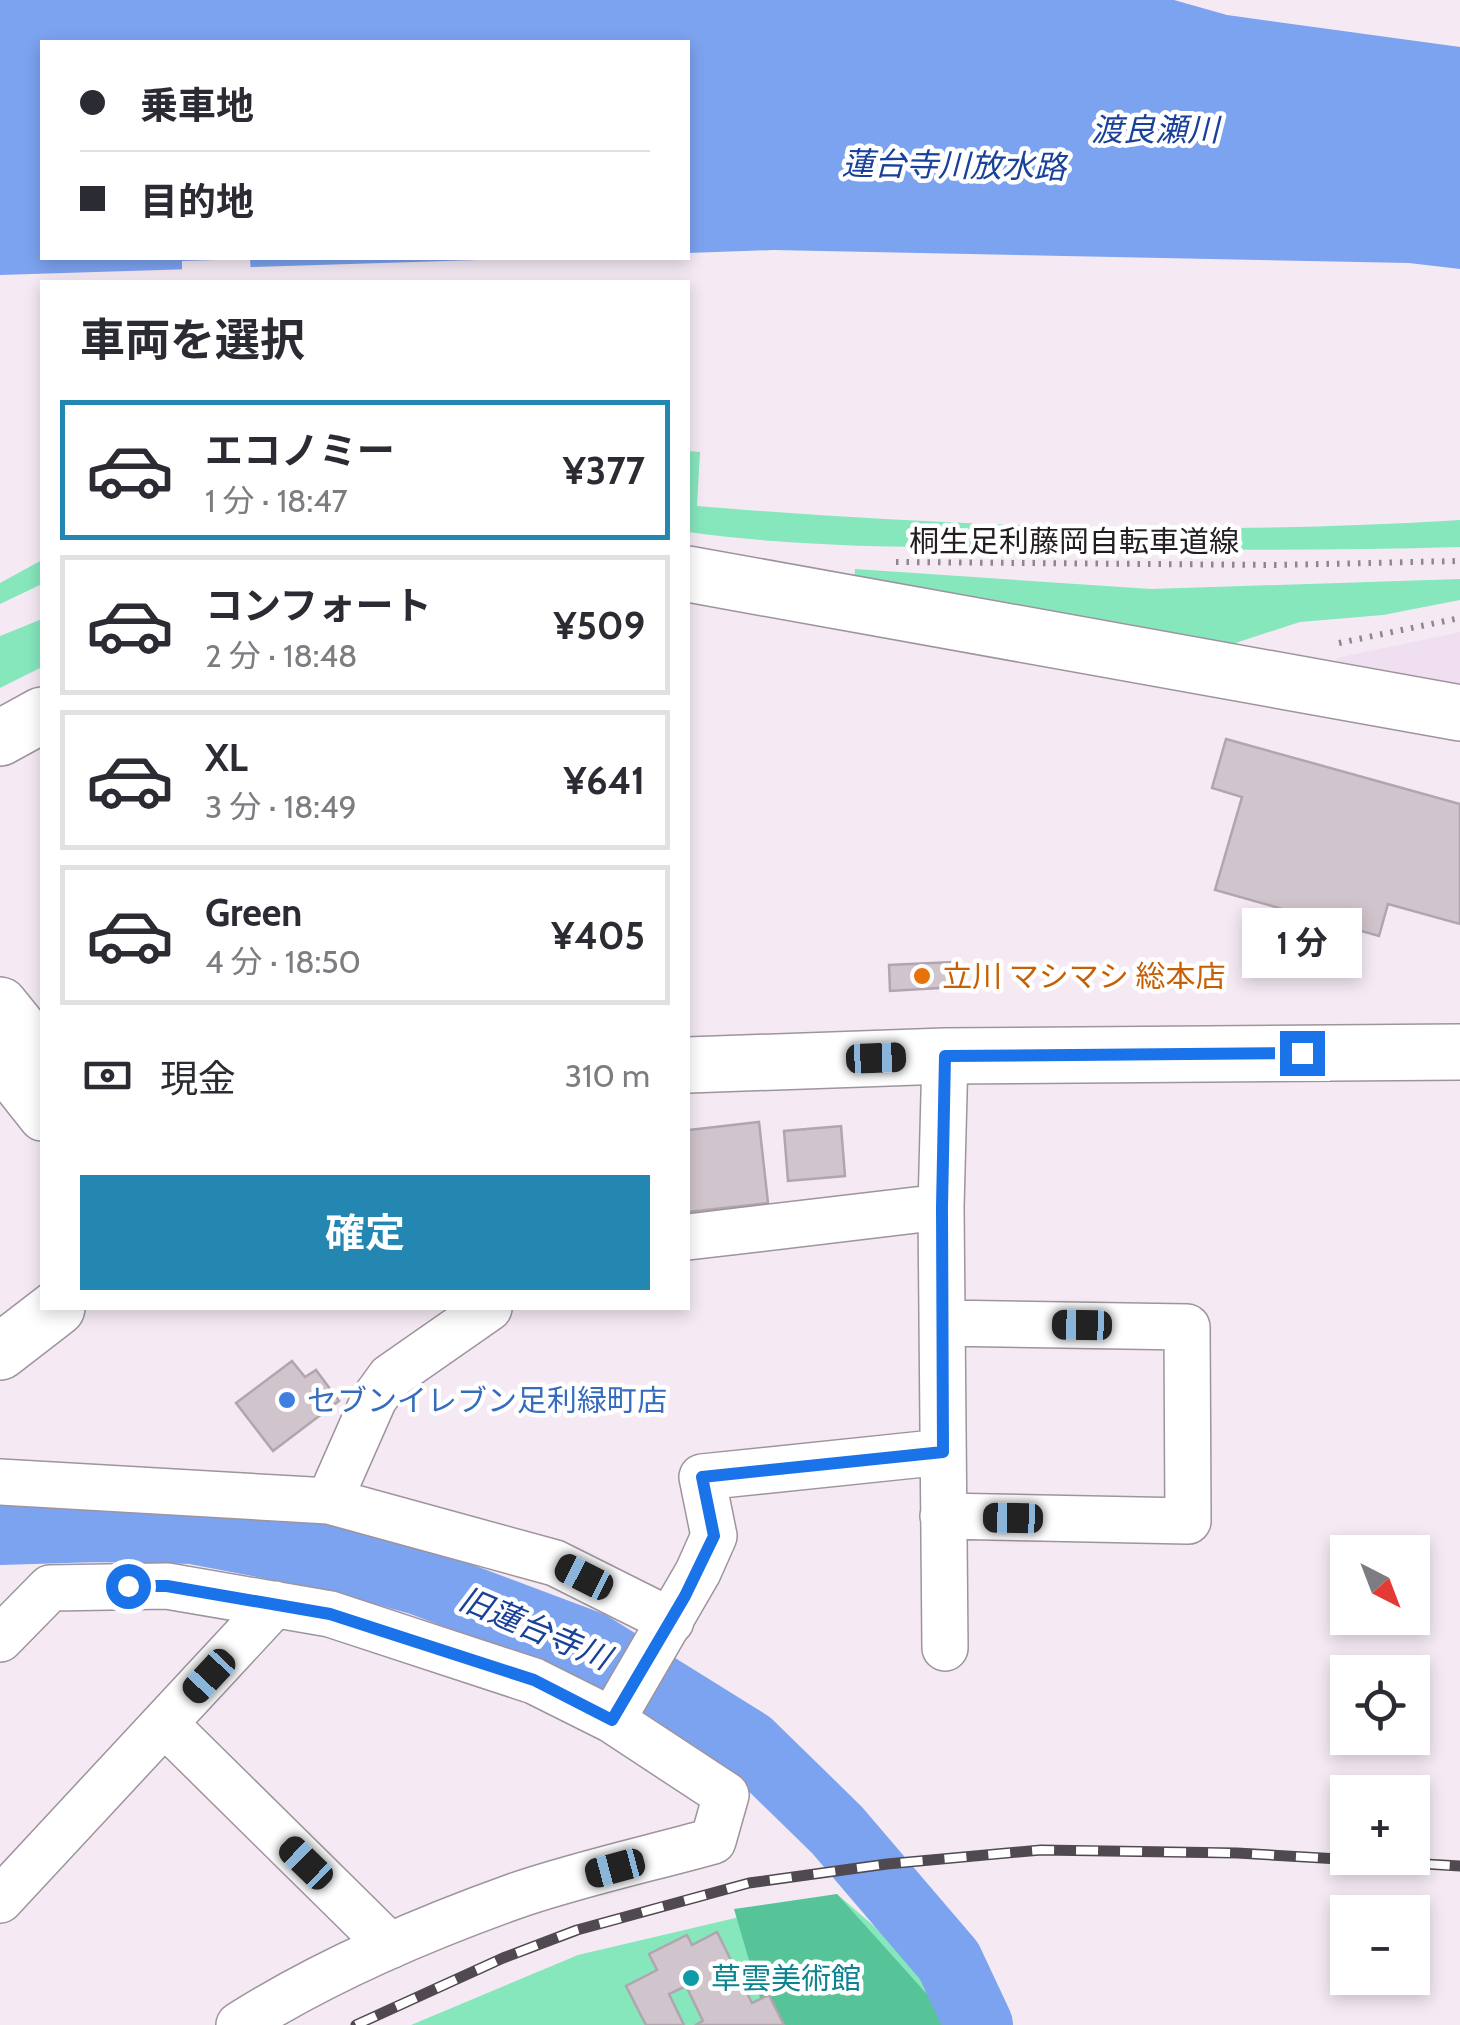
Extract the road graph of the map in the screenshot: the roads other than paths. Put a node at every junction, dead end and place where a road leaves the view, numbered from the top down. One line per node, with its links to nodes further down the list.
1 (690, 574): 2 (street)
2 (1460, 713)
3 (40, 716): 4 (street)
4 (0, 738)
5 (0, 1005): 7 (street)
6 (1460, 1052): 8 (street)
7 (40, 1055)
8 (945, 1056): 10 (street); 12 (street)
9 (0, 1065): 11 (street)
10 (690, 1065)
11 (40, 1115)
12 (942, 1207): 13 (street); 16 (street)
13 (690, 1237)
14 (54, 1310): 17 (street)
15 (485, 1310): 20 (street)
16 (942, 1323): 18 (street); 21 (street)
17 (0, 1352)
18 (943, 1452): 21 (street); 23 (street)
19 (0, 1482): 20 (street)
20 (329, 1500): 23 (street)
21 (943, 1516): 25 (street)
22 (275, 1604): 24 (street); 26 (street); 27 (street)
23 (666, 1630): 26 (street)
24 (0, 1638)
25 (945, 1648)
26 (620, 1708): 29 (street)
27 (165, 1724): 28 (street); 29 (street)
28 (0, 1900)
29 (390, 1946): 30 (street)
30 (239, 2025)

